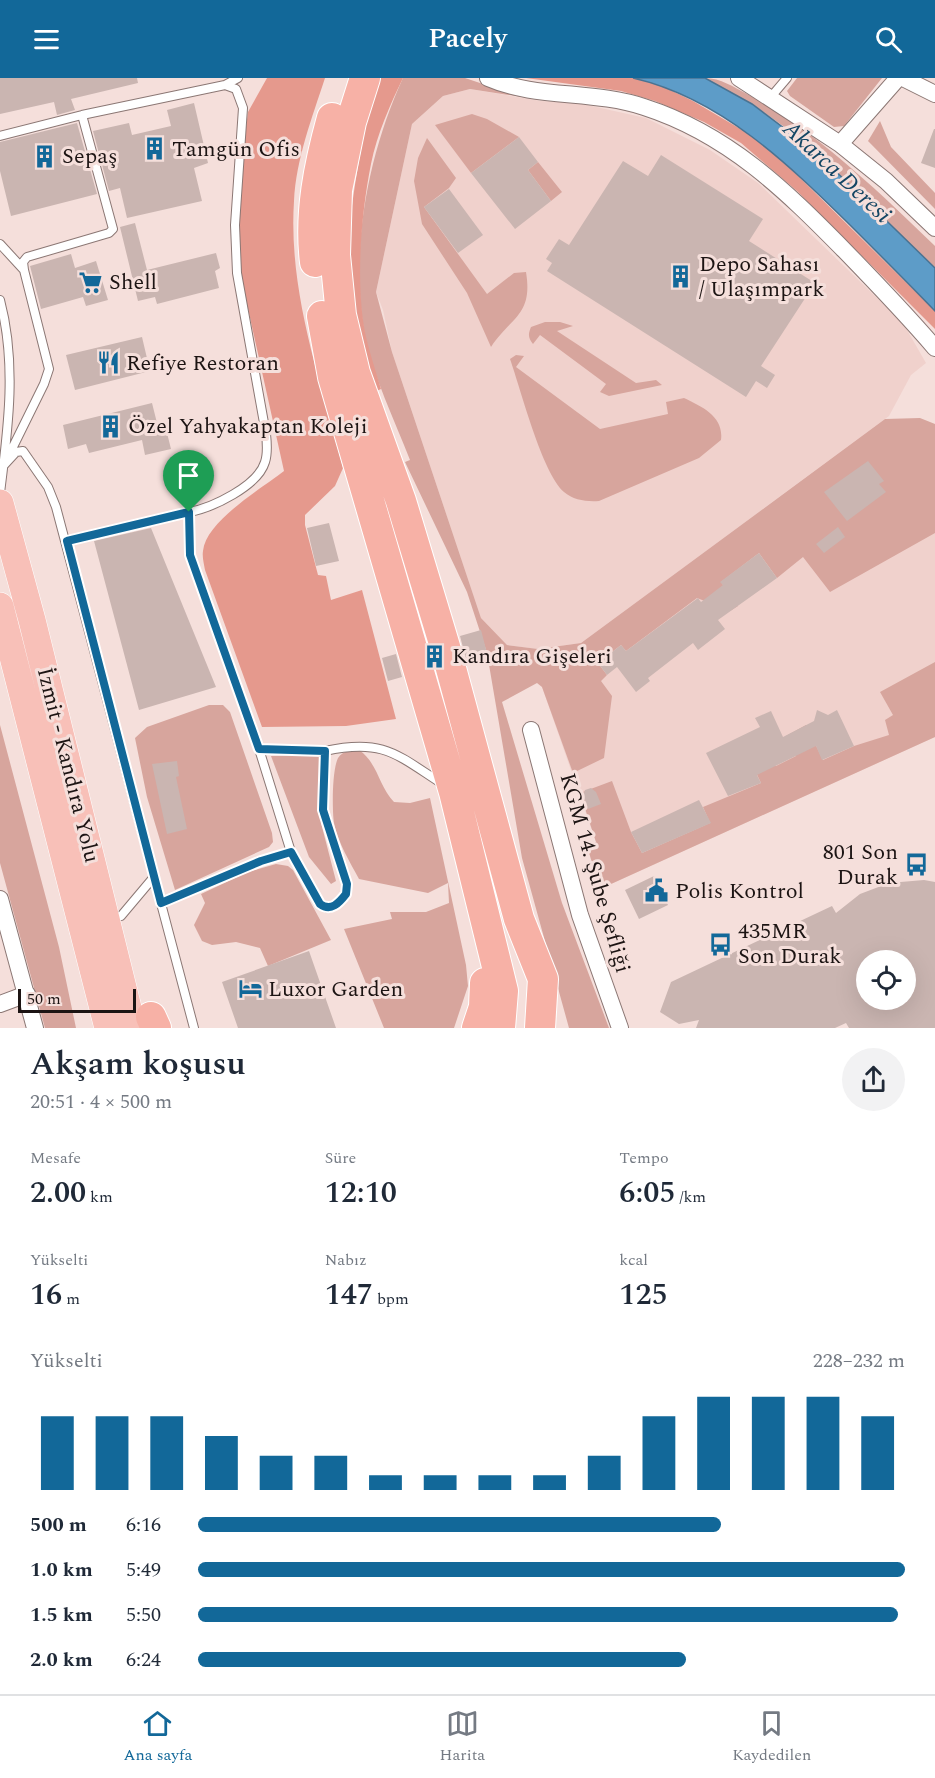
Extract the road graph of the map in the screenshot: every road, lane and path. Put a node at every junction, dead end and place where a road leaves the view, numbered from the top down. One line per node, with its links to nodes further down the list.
1 (238, 78): 8 (lane)
2 (346, 78): 29 (highway)
3 (365, 78): 37 (highway)
4 (488, 78): 18 (street)
5 (739, 78): 10 (street)
6 (787, 78): 10 (lane)
7 (900, 78): 9 (street); 13 (street)
8 (225, 85): 11 (lane); 22 (lane)
9 (935, 94)
10 (770, 98): 13 (street)
11 (82, 115): 12 (lane); 16 (lane)
12 (0, 136)
13 (840, 144): 14 (street)
14 (935, 228)
15 (0, 244): 16 (lane)
16 (24, 270): 19 (lane)
17 (0, 300): 19 (lane)
18 (935, 348)
19 (3, 465): 20 (lane); 23 (lane)
20 (0, 493)
21 (0, 503): 25 (highway, İzmit - Kandıra Yolu)
22 (189, 512): 23 (lane); 27 (lane)
23 (67, 541): 31 (lane)
24 (0, 606): 34 (highway, İzmit - Kandıra Yolu)
25 (32, 620): 36 (highway); 41 (highway, İzmit - Kandıra Yolu)
26 (531, 730): 51 (street, KGM 14. Şube Şefliği)
27 (259, 749): 28 (lane); 30 (lane)
28 (325, 751): 29 (lane); 30 (lane)
29 (454, 792): 32 (highway)
30 (291, 852): 35 (lane)
31 (153, 878): 35 (lane); 36 (lane)
32 (479, 896): 46 (highway); 47 (highway)
33 (0, 899): 39 (street)
34 (74, 900): 43 (highway); 44 (highway, İzmit - Kandıra Yolu)
35 (161, 903): 45 (lane)
36 (121, 916): 41 (highway)
37 (519, 919): 38 (highway); 48 (highway)
38 (543, 979): 49 (highway); 50 (highway)
39 (27, 994): 40 (street); 42 (street)
40 (0, 1004)
41 (148, 1025)
42 (35, 1028)
43 (89, 1028)
44 (108, 1028)
45 (194, 1028)
46 (477, 1028)
47 (500, 1028)
48 (521, 1028)
49 (540, 1028)
50 (556, 1028)
51 (620, 1028)

